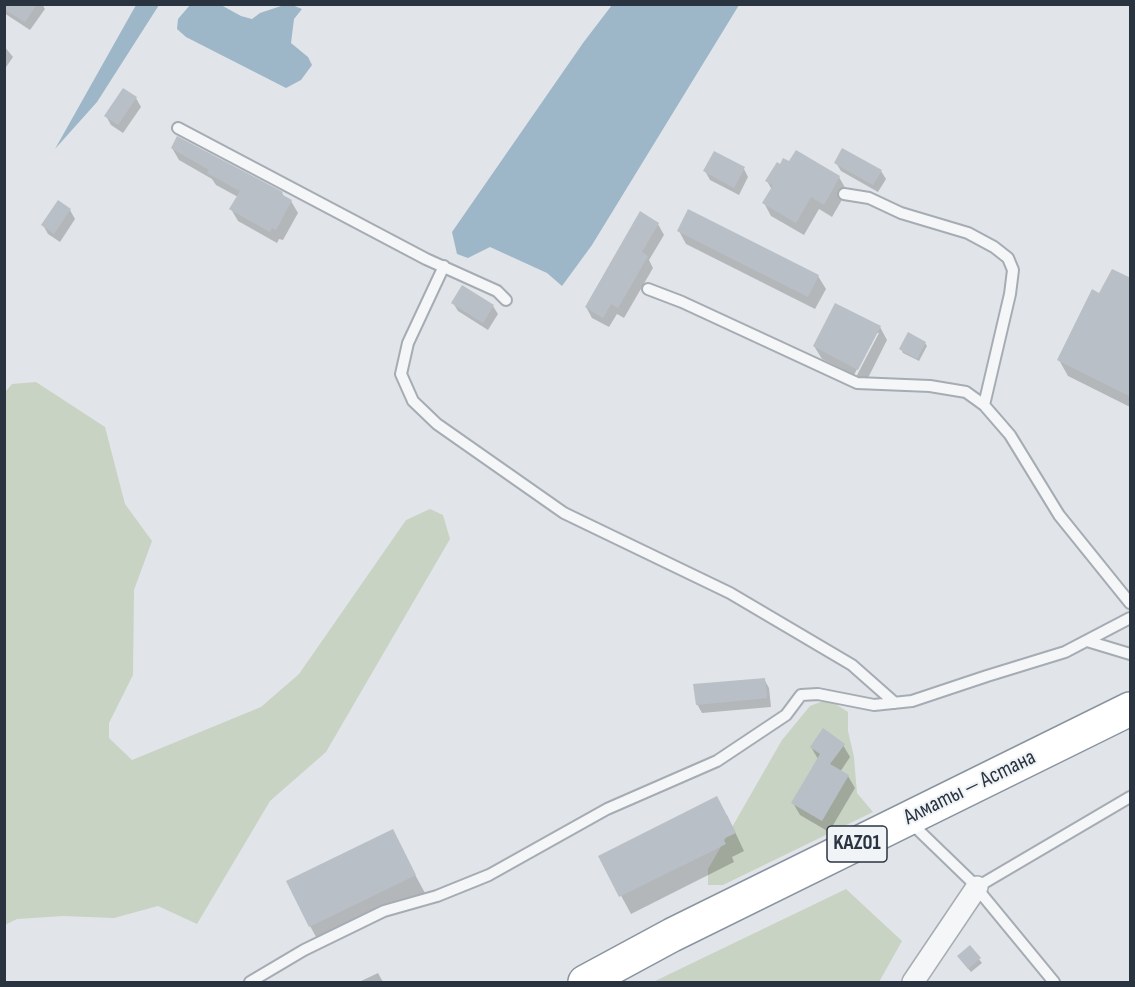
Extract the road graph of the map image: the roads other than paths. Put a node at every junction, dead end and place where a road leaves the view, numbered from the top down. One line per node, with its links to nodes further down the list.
1 (178, 128): 3 (lane)
2 (844, 194): 6 (lane)
3 (444, 266): 5 (lane); 11 (lane)
4 (648, 289): 6 (lane)
5 (506, 300)
6 (984, 405): 7 (lane)
7 (1131, 603)
8 (1131, 618): 9 (lane)
9 (1087, 641): 10 (lane); 11 (lane)
10 (1131, 654)
11 (894, 703): 16 (lane)
12 (1131, 709): 14 (highway, Алматы — Астана / KАZ01)
13 (1131, 797): 15 (lane)
14 (907, 819): 15 (lane); 17 (highway, Алматы — Астана / KАZ01)
15 (977, 887): 18 (street); 19 (lane)
16 (250, 982)
17 (585, 982)
18 (913, 982)
19 (1054, 982)

